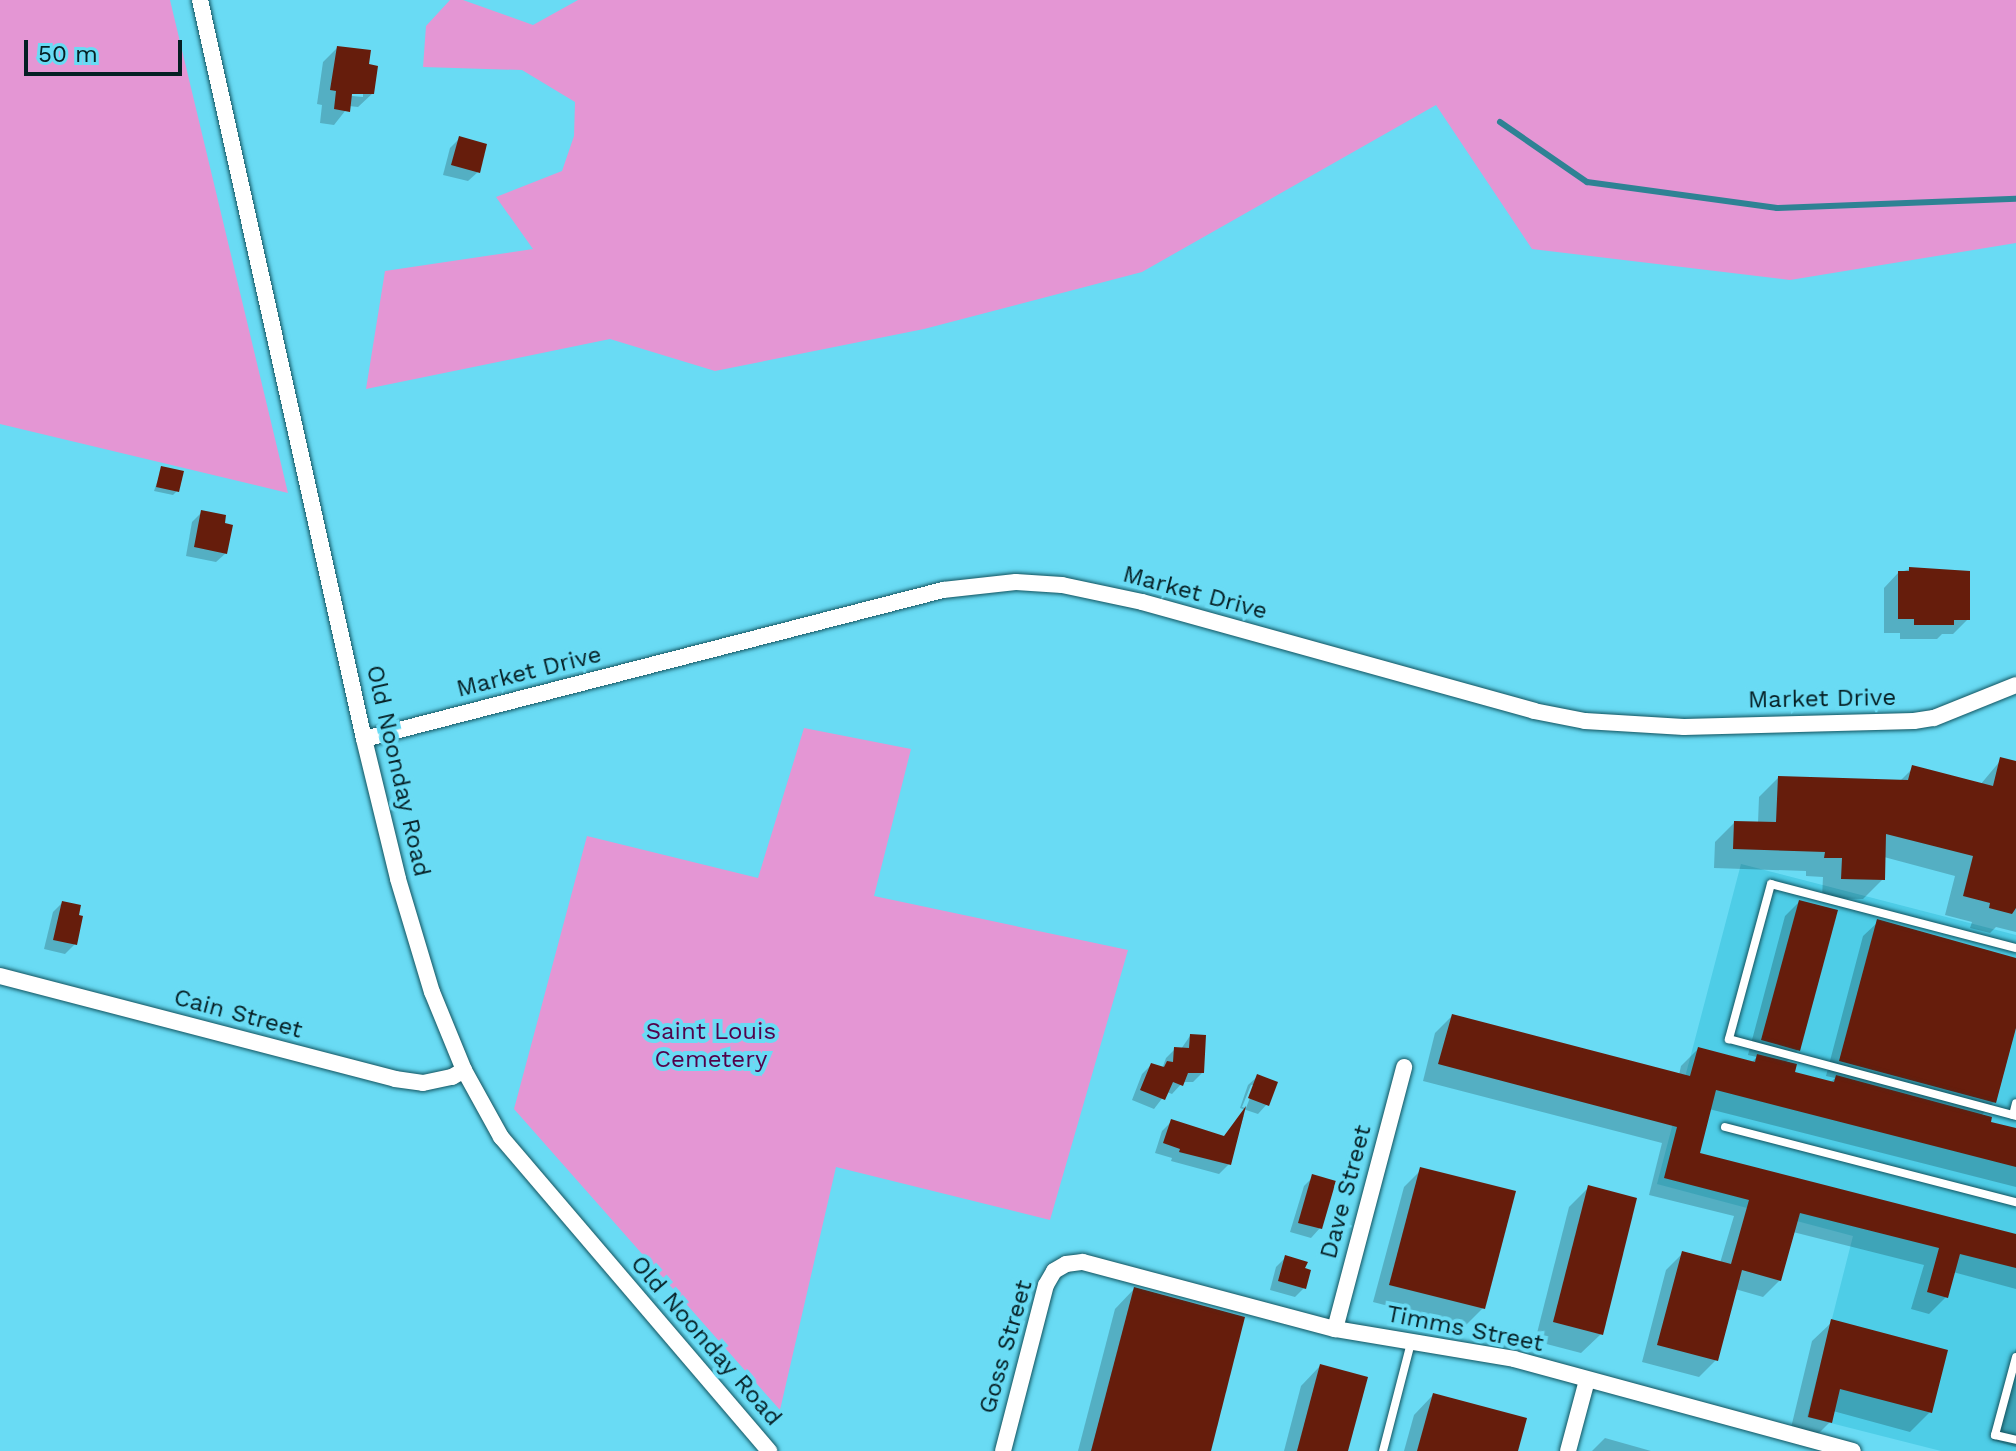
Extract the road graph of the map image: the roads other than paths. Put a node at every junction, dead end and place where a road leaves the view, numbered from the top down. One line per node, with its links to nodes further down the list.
1 (200, 0): 3 (street, Old Noonday Road)
2 (2016, 685): 3 (street, Market Drive)
3 (364, 739): 7 (street, Old Noonday Road)
4 (2016, 948): 9 (lane)
5 (0, 976): 7 (street, Cain Street)
6 (1404, 1067): 13 (street, Dave Street)
7 (464, 1070): 18 (street, Old Noonday Road)
8 (2016, 1103): 9 (lane)
9 (2014, 1116)
10 (1725, 1127): 11 (lane)
11 (2016, 1202)
12 (1066, 1264): 13 (street, Timms Street); 19 (street, Goss Street)
13 (1335, 1329): 14 (street, Timms Street)
14 (1411, 1343): 16 (street, Timms Street); 20 (lane)
15 (2016, 1357): 17 (lane)
16 (1587, 1380): 21 (street); 22 (street, Timms Street)
17 (2016, 1440)
18 (769, 1451)
19 (1003, 1451)
20 (1383, 1451)
21 (1568, 1451)
22 (1853, 1451)

